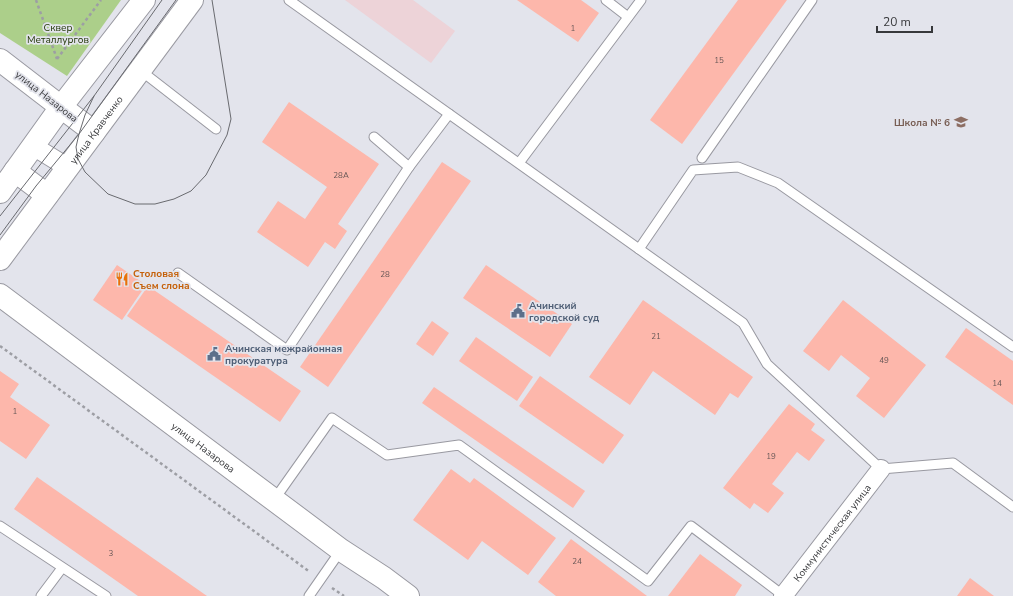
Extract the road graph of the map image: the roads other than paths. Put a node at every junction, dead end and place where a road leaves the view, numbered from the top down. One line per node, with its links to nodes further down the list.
1 (144, 0): 10 (main road)
2 (192, 0): 9 (main road, улица Кравченко)
3 (289, 0): 11 (lane)
4 (606, 0): 7 (lane)
5 (641, 0): 7 (lane)
6 (812, 0): 16 (lane)
7 (628, 17): 17 (lane)
8 (0, 60): 10 (main road, улица Назарова)
9 (140, 70): 12 (lane); 13 (main road, улица Кравченко)
10 (61, 107): 13 (main road, улица Назарова); 15 (main road)
11 (449, 114): 17 (lane); 19 (lane)
12 (216, 129)
13 (94, 132): 18 (main road, улица Кравченко)
14 (374, 137): 19 (lane)
15 (33, 146): 18 (street); 20 (main road)
16 (702, 158)
17 (519, 163): 23 (lane)
18 (67, 167): 22 (main road, улица Кравченко)
19 (409, 167): 25 (lane)
20 (15, 171): 21 (main road); 22 (main road)
21 (0, 192)
22 (47, 195): 24 (main road, улица Кравченко)
23 (639, 248): 27 (lane); 28 (lane)
24 (0, 259)
25 (178, 273)
26 (0, 295): 29 (main road, улица Назарова)
27 (1013, 347)
28 (881, 469): 30 (lane); 38 (street, Коммунистическая улица)
29 (274, 500): 32 (main road, улица Назарова); 38 (lane)
30 (1013, 507)
31 (0, 526): 33 (lane)
32 (341, 550): 36 (lane); 37 (main road, улица Назарова)
33 (62, 568): 34 (lane); 35 (lane)
34 (41, 596)
35 (106, 596)
36 (309, 596)
37 (408, 596)
38 (784, 596)

